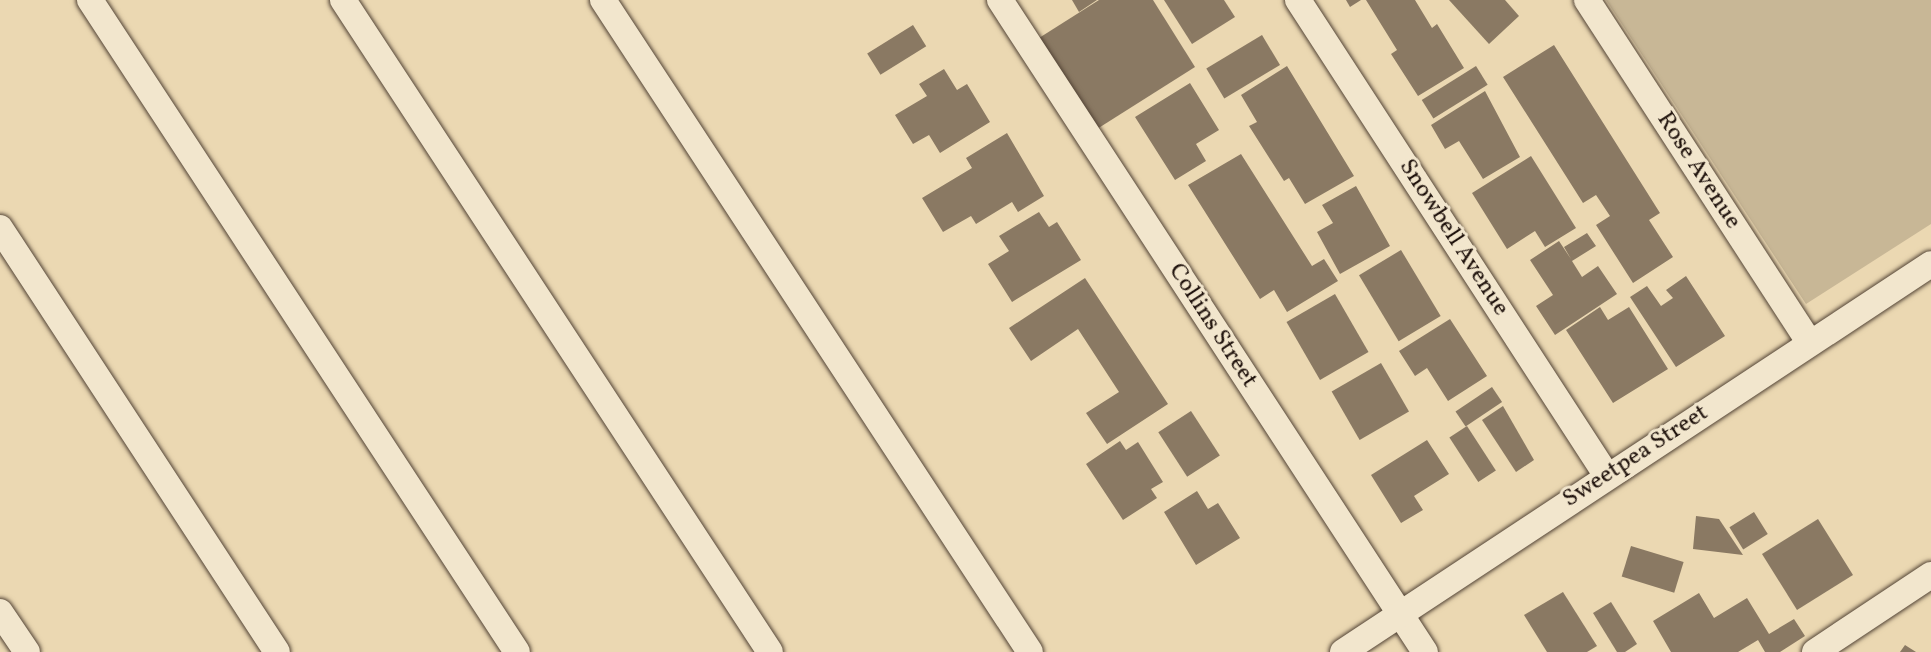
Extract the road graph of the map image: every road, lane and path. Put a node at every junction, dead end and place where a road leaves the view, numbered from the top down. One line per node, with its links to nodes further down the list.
1 (90, 0): 16 (street)
2 (343, 0): 17 (street)
3 (603, 0): 18 (street)
4 (1000, 0): 13 (street, Collins Street)
5 (1298, 0): 10 (street, Snowbell Avenue)
6 (1587, 0): 9 (street, Rose Avenue)
7 (0, 228): 15 (street)
8 (1931, 264): 9 (street, Sweetpea Street)
9 (1810, 343): 10 (street, Sweetpea Street)
10 (1607, 476): 13 (street, Sweetpea Street)
11 (1931, 575): 21 (street)
12 (0, 612): 14 (street)
13 (1399, 614): 19 (street, Sweetpea Street); 20 (street, Collins Street)
14 (27, 652)
15 (277, 652)
16 (517, 652)
17 (770, 652)
18 (1030, 652)
19 (1342, 652)
20 (1425, 652)
21 (1815, 652)

